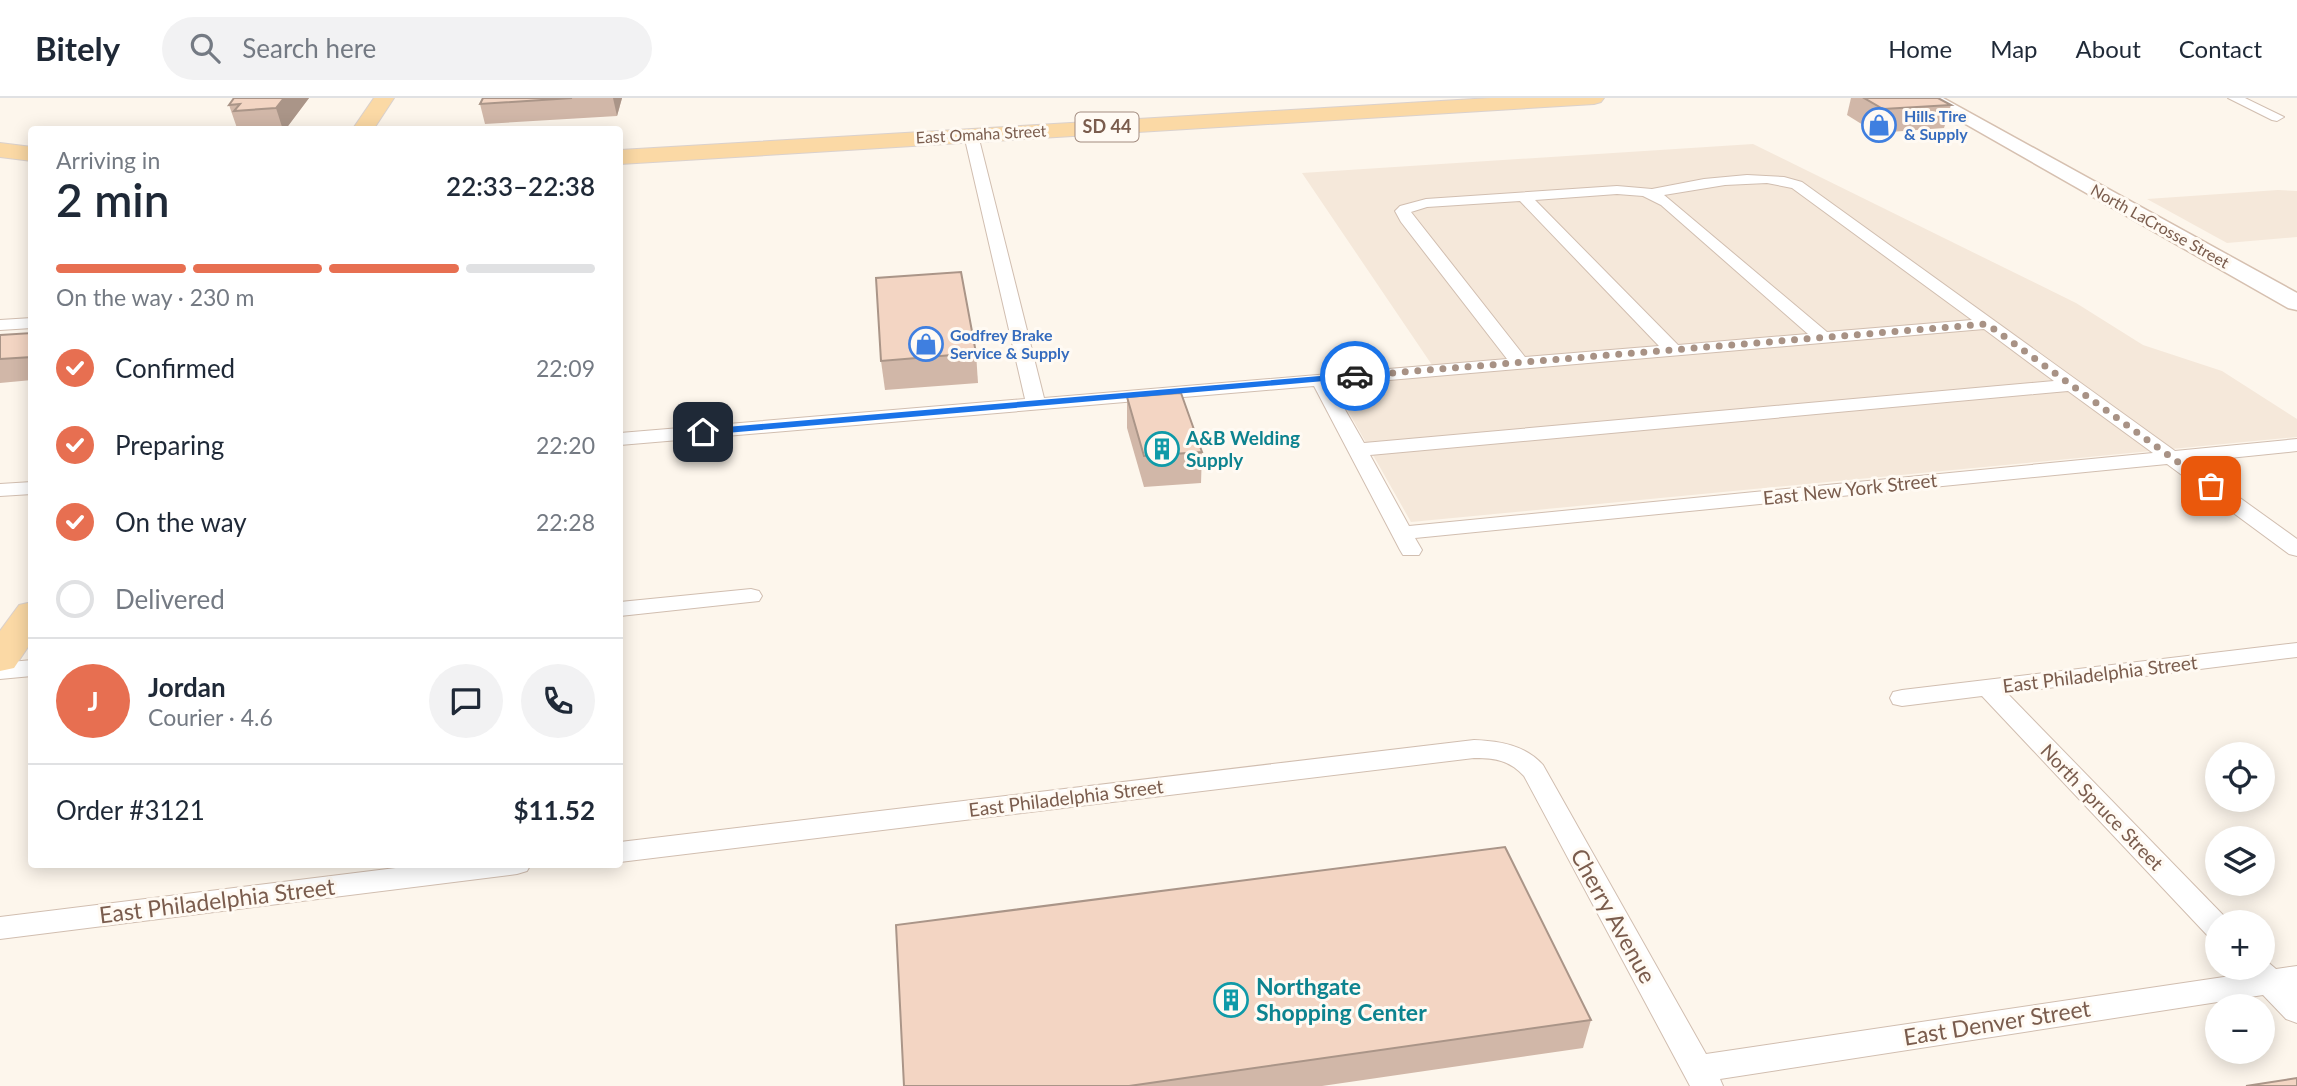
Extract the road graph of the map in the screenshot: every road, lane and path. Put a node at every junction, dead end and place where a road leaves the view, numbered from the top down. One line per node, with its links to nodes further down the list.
1 (384, 98): 6 (main road)
2 (1594, 98): 7 (main road, East Omaha Street / SD 44)
3 (1928, 98): 13 (main road, North LaCrosse Street)
4 (2234, 98): 5 (street)
5 (2277, 117)
6 (365, 126)
7 (971, 135): 10 (main road, East Omaha Street / SD 44); 22 (street)
8 (0, 150): 9 (main road)
9 (28, 154)
10 (623, 157)
11 (1652, 194): 12 (street); 15 (street); 17 (street)
12 (1523, 196): 18 (street); 19 (street)
13 (2295, 300)
14 (28, 323): 16 (street)
15 (1987, 324): 17 (street); 21 (street)
16 (0, 326)
17 (1822, 337): 18 (street)
18 (1673, 350): 19 (street)
19 (1519, 362): 20 (street)
20 (1319, 379): 22 (street); 25 (street)
21 (2071, 385): 25 (street); 26 (street)
22 (1036, 404): 23 (street)
23 (623, 439)
24 (2297, 445): 26 (street, East New York Street)
25 (1357, 450): 26 (street, East New York Street)
26 (2171, 457): 29 (street)
27 (28, 488): 28 (street)
28 (0, 490)
29 (2297, 550)
30 (751, 596): 31 (street)
31 (623, 609)
32 (28, 619): 34 (main road)
33 (2297, 650): 37 (street, East Philadelphia Street)
34 (0, 659)
35 (28, 668): 36 (street)
36 (0, 671)
37 (1987, 687): 38 (street, East Philadelphia Street); 43 (street, North Spruce Street)
38 (1902, 698)
39 (1512, 752): 40 (street, East Philadelphia Street); 48 (street, Cherry Avenue)
40 (623, 852)
41 (456, 868): 42 (street, East Philadelphia Street)
42 (425, 870): 44 (street, East Philadelphia Street)
43 (2205, 914)
44 (0, 928)
45 (2275, 976): 47 (street)
46 (2252, 980): 48 (street, East Denver Street)
47 (2297, 1010)
48 (1702, 1077)

